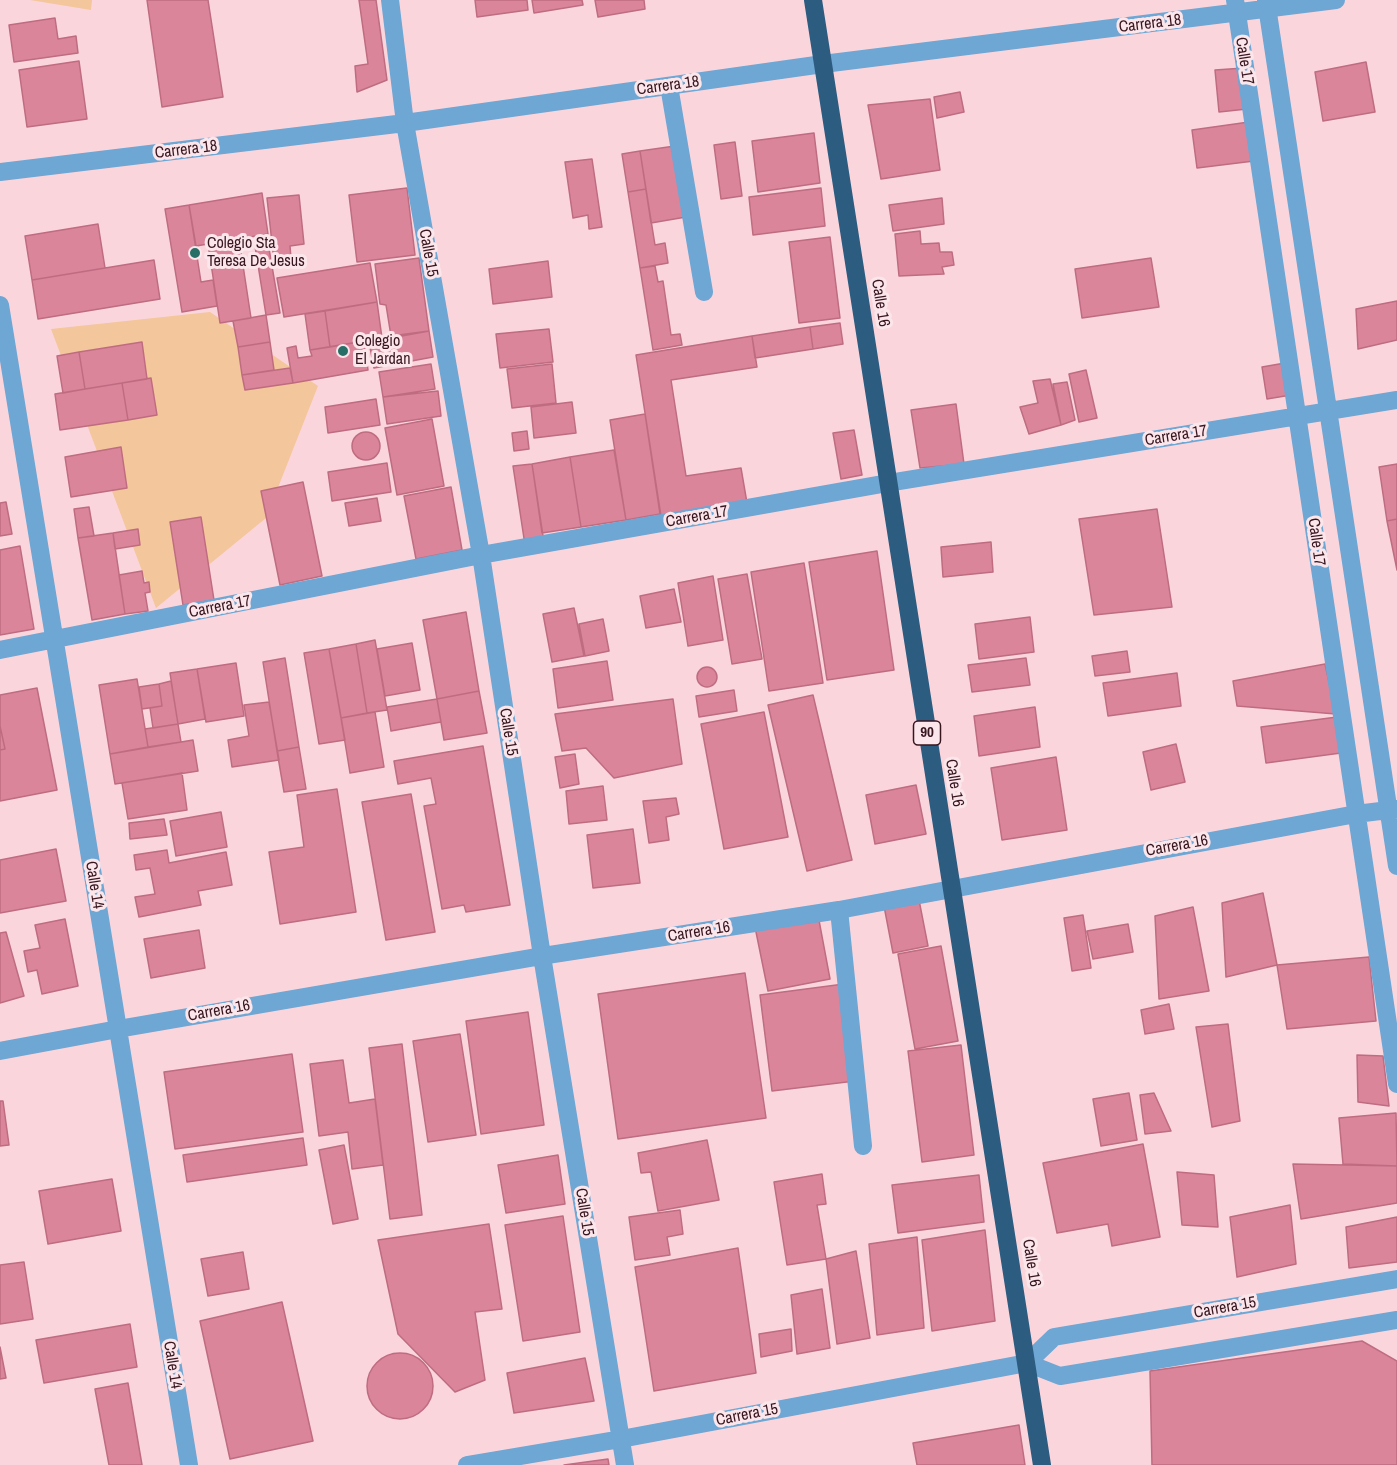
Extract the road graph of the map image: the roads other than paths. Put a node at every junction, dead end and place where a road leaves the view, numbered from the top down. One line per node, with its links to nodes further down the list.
1 (390, 0): 8 (street, Calle 15)
2 (813, 0): 6 (highway, Calle 16 / 90)
3 (1336, 0): 4 (street, Carrera 18)
4 (1267, 4): 5 (street, Carrera 18); 13 (street, Calle 17)
5 (1236, 7): 6 (street, Carrera 18); 14 (street, Calle 17)
6 (823, 64): 7 (street, Carrera 18); 15 (highway, Calle 16 / 90)
7 (669, 87): 8 (street, Carrera 18); 10 (street)
8 (405, 123): 9 (street, Carrera 18); 16 (street, Calle 15)
9 (0, 172)
10 (704, 292)
11 (0, 305): 17 (street, Calle 14)
12 (1397, 400): 13 (street, Carrera 17)
13 (1328, 411): 14 (street, Carrera 17); 19 (street, Calle 17)
14 (1297, 416): 15 (street, Carrera 17); 20 (street, Calle 17)
15 (888, 483): 16 (street, Carrera 17); 22 (highway, Calle 16 / 90)
16 (481, 555): 17 (street, Carrera 17); 24 (street, Calle 15)
17 (54, 640): 18 (street, Carrera 17); 25 (street, Calle 14)
18 (0, 650)
19 (1393, 810): 20 (street, Carrera 16); 21 (street, Calle 17)
20 (1356, 813): 22 (street, Carrera 16); 27 (street, Calle 17)
21 (1397, 866)
22 (951, 888): 23 (street, Carrera 16); 31 (highway, Calle 16 / 90)
23 (840, 910): 24 (street, Carrera 16); 28 (street)
24 (542, 956): 25 (street, Carrera 16); 32 (street, Calle 15)
25 (118, 1029): 26 (street, Carrera 16); 33 (street, Calle 14)
26 (0, 1052)
27 (1397, 1084)
28 (863, 1146)
29 (1397, 1279): 31 (street, Carrera 15)
30 (1397, 1320): 31 (street)
31 (1027, 1363): 32 (street, Carrera 15); 36 (highway, Calle 16 / 90)
32 (621, 1438): 34 (street, Carrera 15); 35 (street, Calle 15)
33 (189, 1465)
34 (467, 1465)
35 (625, 1465)
36 (1042, 1465)

